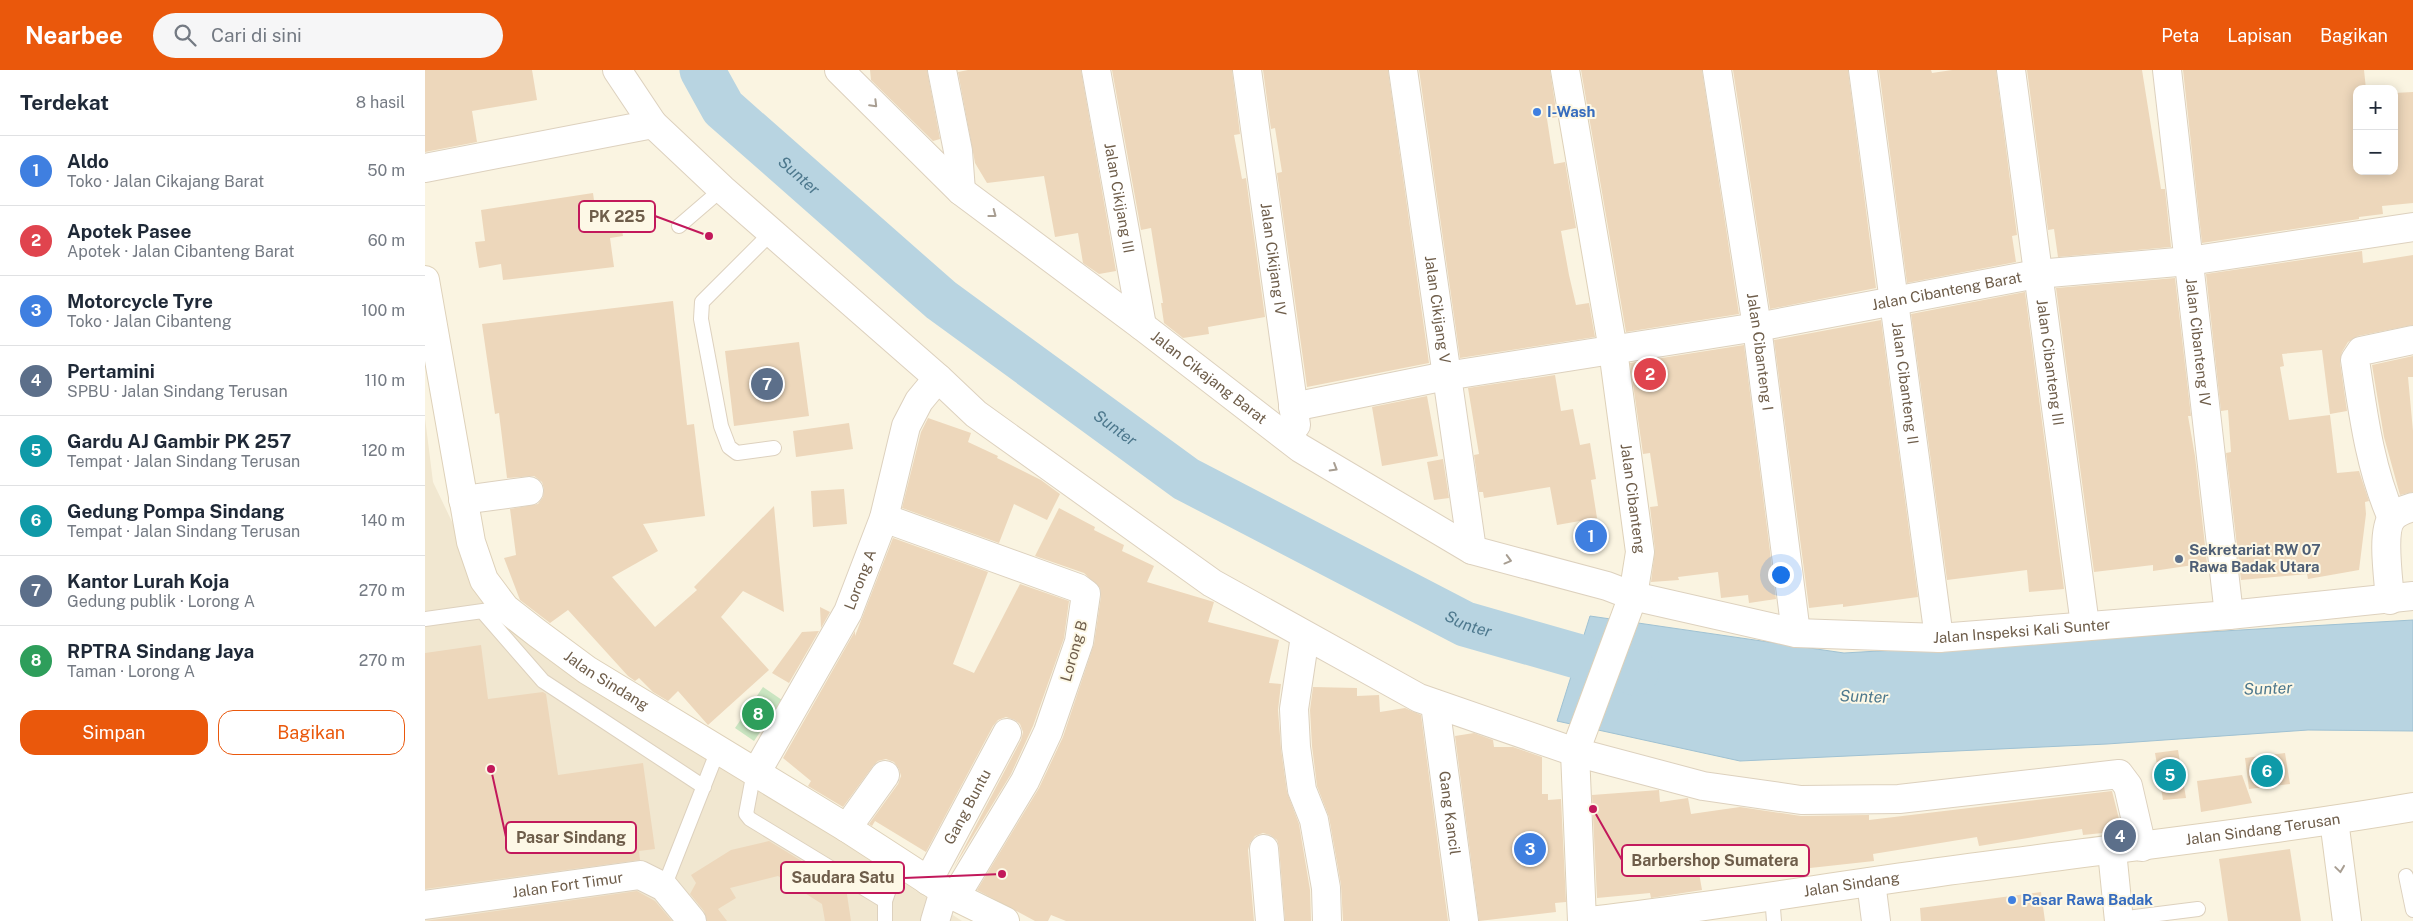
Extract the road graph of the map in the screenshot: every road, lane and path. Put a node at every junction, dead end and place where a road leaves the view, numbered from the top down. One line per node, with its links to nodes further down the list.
1 (617, 70): 12 (street)
2 (839, 70): 15 (street, Jalan Cikajang Barat, one-way to 15)
3 (942, 70): 15 (street)
4 (1096, 70): 23 (street, Jalan Cikijang III)
5 (1247, 70): 29 (street, Jalan Cikijang IV)
6 (1403, 70): 27 (street, Jalan Cikijang V)
7 (1565, 70): 26 (street, Jalan Cibanteng)
8 (1717, 70): 24 (street, Jalan Cibanteng I)
9 (1863, 70): 22 (street, Jalan Cibanteng II)
10 (2011, 70): 20 (street, Jalan Cibanteng III)
11 (2167, 70): 19 (street, Jalan Cibanteng IV)
12 (653, 124): 13 (street); 14 (street)
13 (425, 168)
14 (722, 189): 16 (lane); 18 (street)
15 (961, 190): 23 (street, Jalan Cikajang Barat, one-way to 23)
16 (679, 226)
17 (2413, 227): 19 (street, Jalan Cibanteng Barat)
18 (772, 232): 28 (street); 30 (lane)
19 (2189, 261): 20 (street, Jalan Cibanteng Barat); 40 (street, Jalan Cibanteng IV)
20 (2037, 274): 22 (street, Jalan Cibanteng Barat); 42 (street, Jalan Cibanteng III)
21 (425, 280): 33 (street, Jalan Sindang)
22 (1895, 302): 24 (street, Jalan Cibanteng Barat); 45 (street, Jalan Cibanteng II)
23 (1142, 326): 31 (street, Jalan Cikajang Barat)
24 (1757, 327): 26 (street, Jalan Cibanteng Barat); 43 (street, Jalan Cibanteng I)
25 (2413, 340): 34 (street)
26 (1613, 350): 27 (street, Jalan Cibanteng Barat); 38 (street, Jalan Cibanteng)
27 (1446, 376): 29 (street, Jalan Cibanteng Barat); 36 (street, Jalan Cikijang V)
28 (938, 378): 35 (street, Lorong A); 44 (street)
29 (1293, 406): 31 (street, Jalan Cikijang IV)
30 (774, 448)
31 (1300, 448): 36 (street, Jalan Cikajang Barat, one-way to 36)
32 (529, 492): 33 (street)
33 (463, 500): 39 (street, Jalan Sindang)
34 (2402, 513): 37 (street)
35 (884, 518): 50 (street, Lorong A); 63 (street, Lorong B)
36 (1472, 550): 38 (street, Jalan Cikajang Barat, one-way to 38)
37 (2402, 598): 40 (street, Jalan Inspeksi Kali Sunter)
38 (1629, 603): 43 (street, Jalan Inspeksi Kali Sunter); 48 (street, Jalan Cibanteng)
39 (494, 609): 41 (lane); 49 (street, Jalan Sindang); 52 (lane)
40 (2229, 615): 42 (street, Jalan Inspeksi Kali Sunter)
41 (425, 619)
42 (2085, 626): 45 (street, Jalan Inspeksi Kali Sunter)
43 (1795, 633): 45 (street, Jalan Inspeksi Kali Sunter)
44 (1305, 636): 46 (street); 76 (street)
45 (1939, 638)
46 (1435, 704): 48 (street); 77 (street, Gang Kancil)
47 (1007, 733): 63 (street, Gang Buntu)
48 (1580, 740): 56 (street); 78 (street, Jalan Cibanteng)
49 (718, 750): 50 (street, Jalan Sindang); 52 (lane)
50 (756, 773): 55 (street, Jalan Sindang); 64 (lane)
51 (885, 775): 55 (street)
52 (704, 787): 62 (lane)
53 (2413, 807): 54 (street, Jalan Sindang Terusan)
54 (2334, 820): 56 (street, Jalan Sindang Terusan); 81 (street, one-way to 81)
55 (847, 828): 59 (street, Jalan Sindang)
56 (2142, 847): 58 (street, Jalan Sindang Terusan)
57 (1264, 849): 75 (street)
58 (2112, 851): 61 (street, Jalan Sindang); 70 (street)
59 (899, 861): 63 (street, Jalan Sindang); 64 (lane)
60 (2407, 876): 68 (lane)
61 (1871, 882): 66 (street, Jalan Sindang); 80 (street)
62 (664, 887): 65 (street, Jalan Fort Timur); 71 (street, Jalan Fort Timur)
63 (942, 890): 73 (street); 74 (street, Jalan Sindang)
64 (885, 901): 72 (lane)
65 (425, 905)
66 (1773, 909): 69 (street, Jalan Sindang)
67 (2198, 909): 70 (lane)
68 (2413, 910)
69 (1625, 919): 79 (street, Jalan Sindang)
70 (2119, 920)
71 (692, 921)
72 (885, 921)
73 (935, 921)
74 (1005, 921)
75 (1270, 921)
76 (1327, 921)
77 (1464, 921)
78 (1582, 921)
79 (1590, 921)
80 (1876, 921)
81 (2347, 921)

